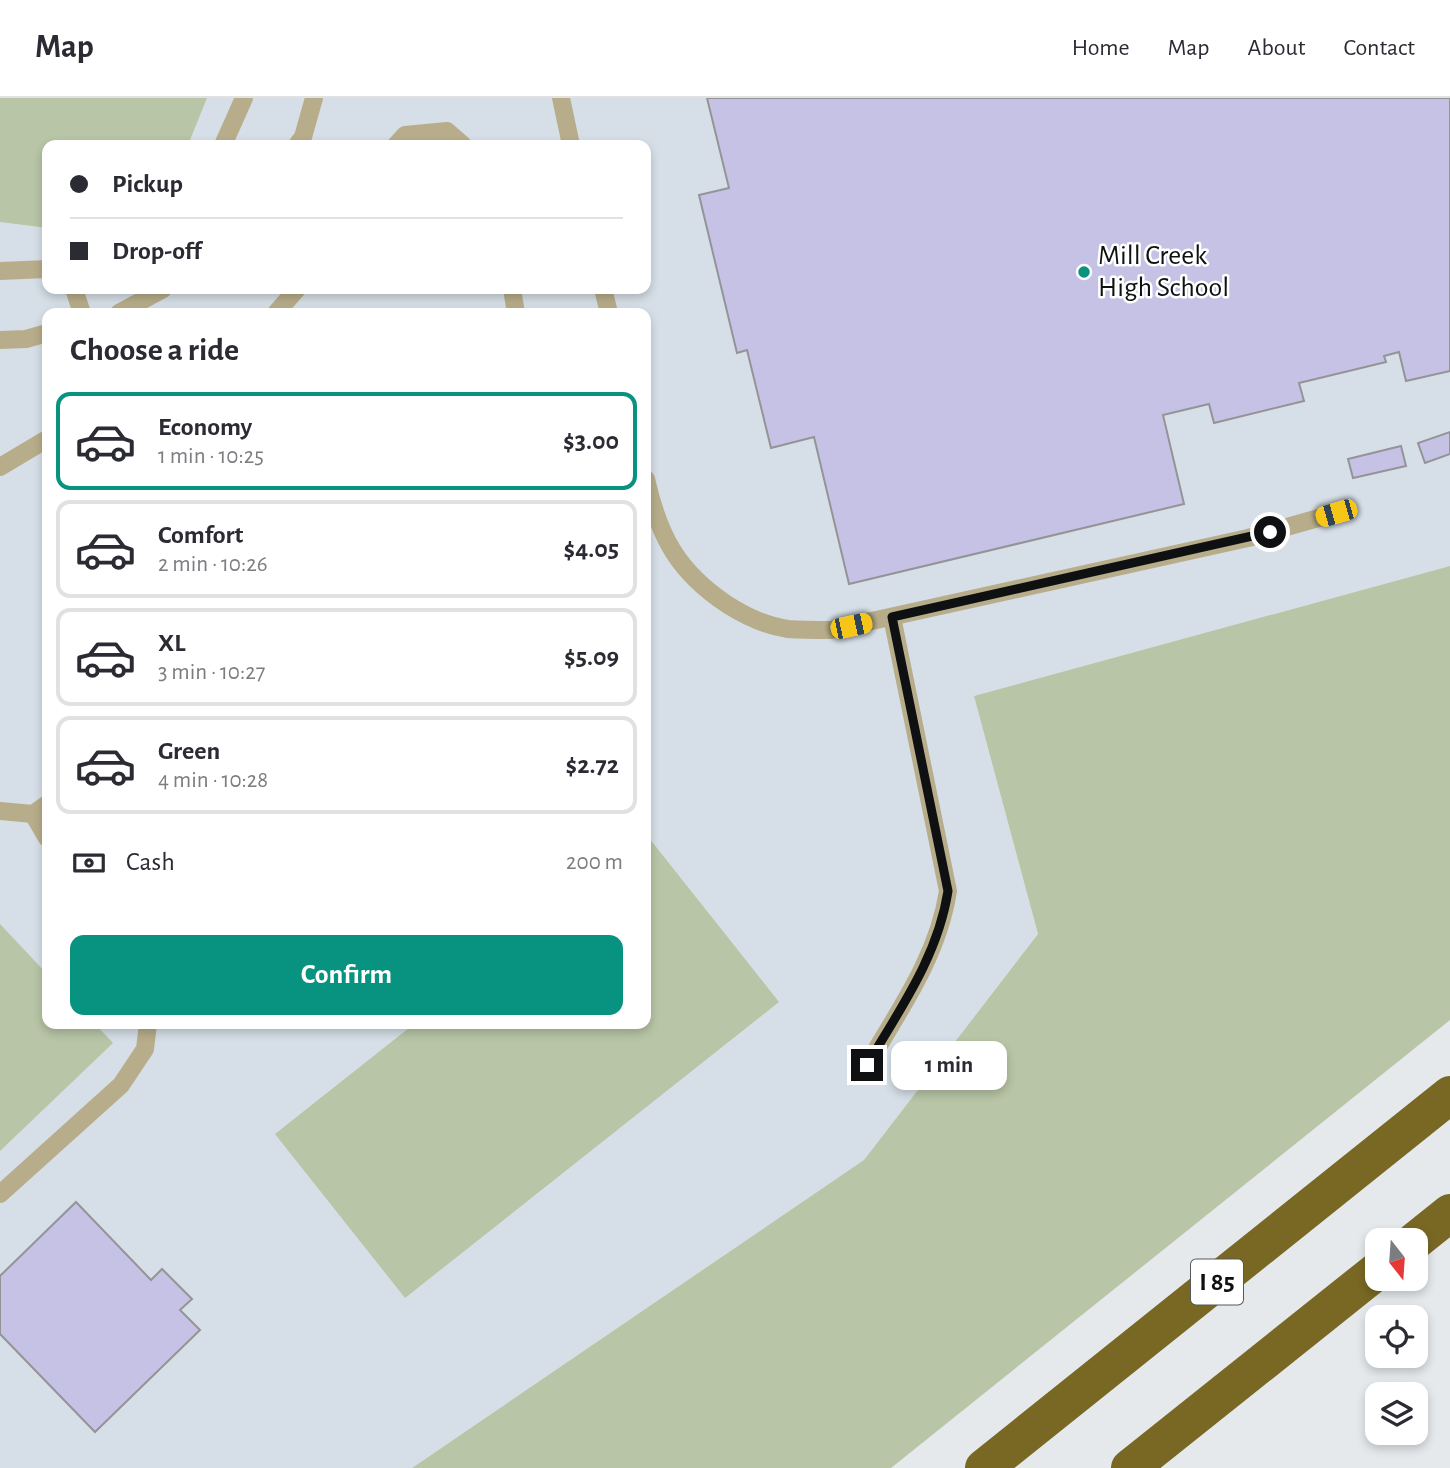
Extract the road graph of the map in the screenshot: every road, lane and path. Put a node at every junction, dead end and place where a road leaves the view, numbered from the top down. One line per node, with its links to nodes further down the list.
1 (244, 98): 4 (lane)
2 (314, 98): 5 (lane)
3 (561, 98): 8 (lane)
4 (225, 140)
5 (301, 140)
6 (400, 140): 7 (lane)
7 (457, 140)
8 (570, 140)
9 (42, 269): 10 (lane)
10 (0, 271)
11 (154, 294): 13 (lane)
12 (293, 294): 14 (lane)
13 (128, 308)
14 (280, 308)
15 (42, 334): 16 (lane)
16 (0, 340)
17 (42, 442): 18 (lane)
18 (0, 467)
19 (651, 503): 21 (lane)
20 (1336, 513): 21 (lane)
21 (892, 617): 25 (lane)
22 (40, 809): 23 (lane)
23 (0, 811)
24 (148, 1029): 27 (lane)
25 (867, 1065)
26 (1450, 1095): 31 (highway, I 85)
27 (0, 1194)
28 (1450, 1213): 29 (highway)
29 (1428, 1231)
30 (1365, 1281): 32 (highway)
31 (984, 1468)
32 (1130, 1468)

